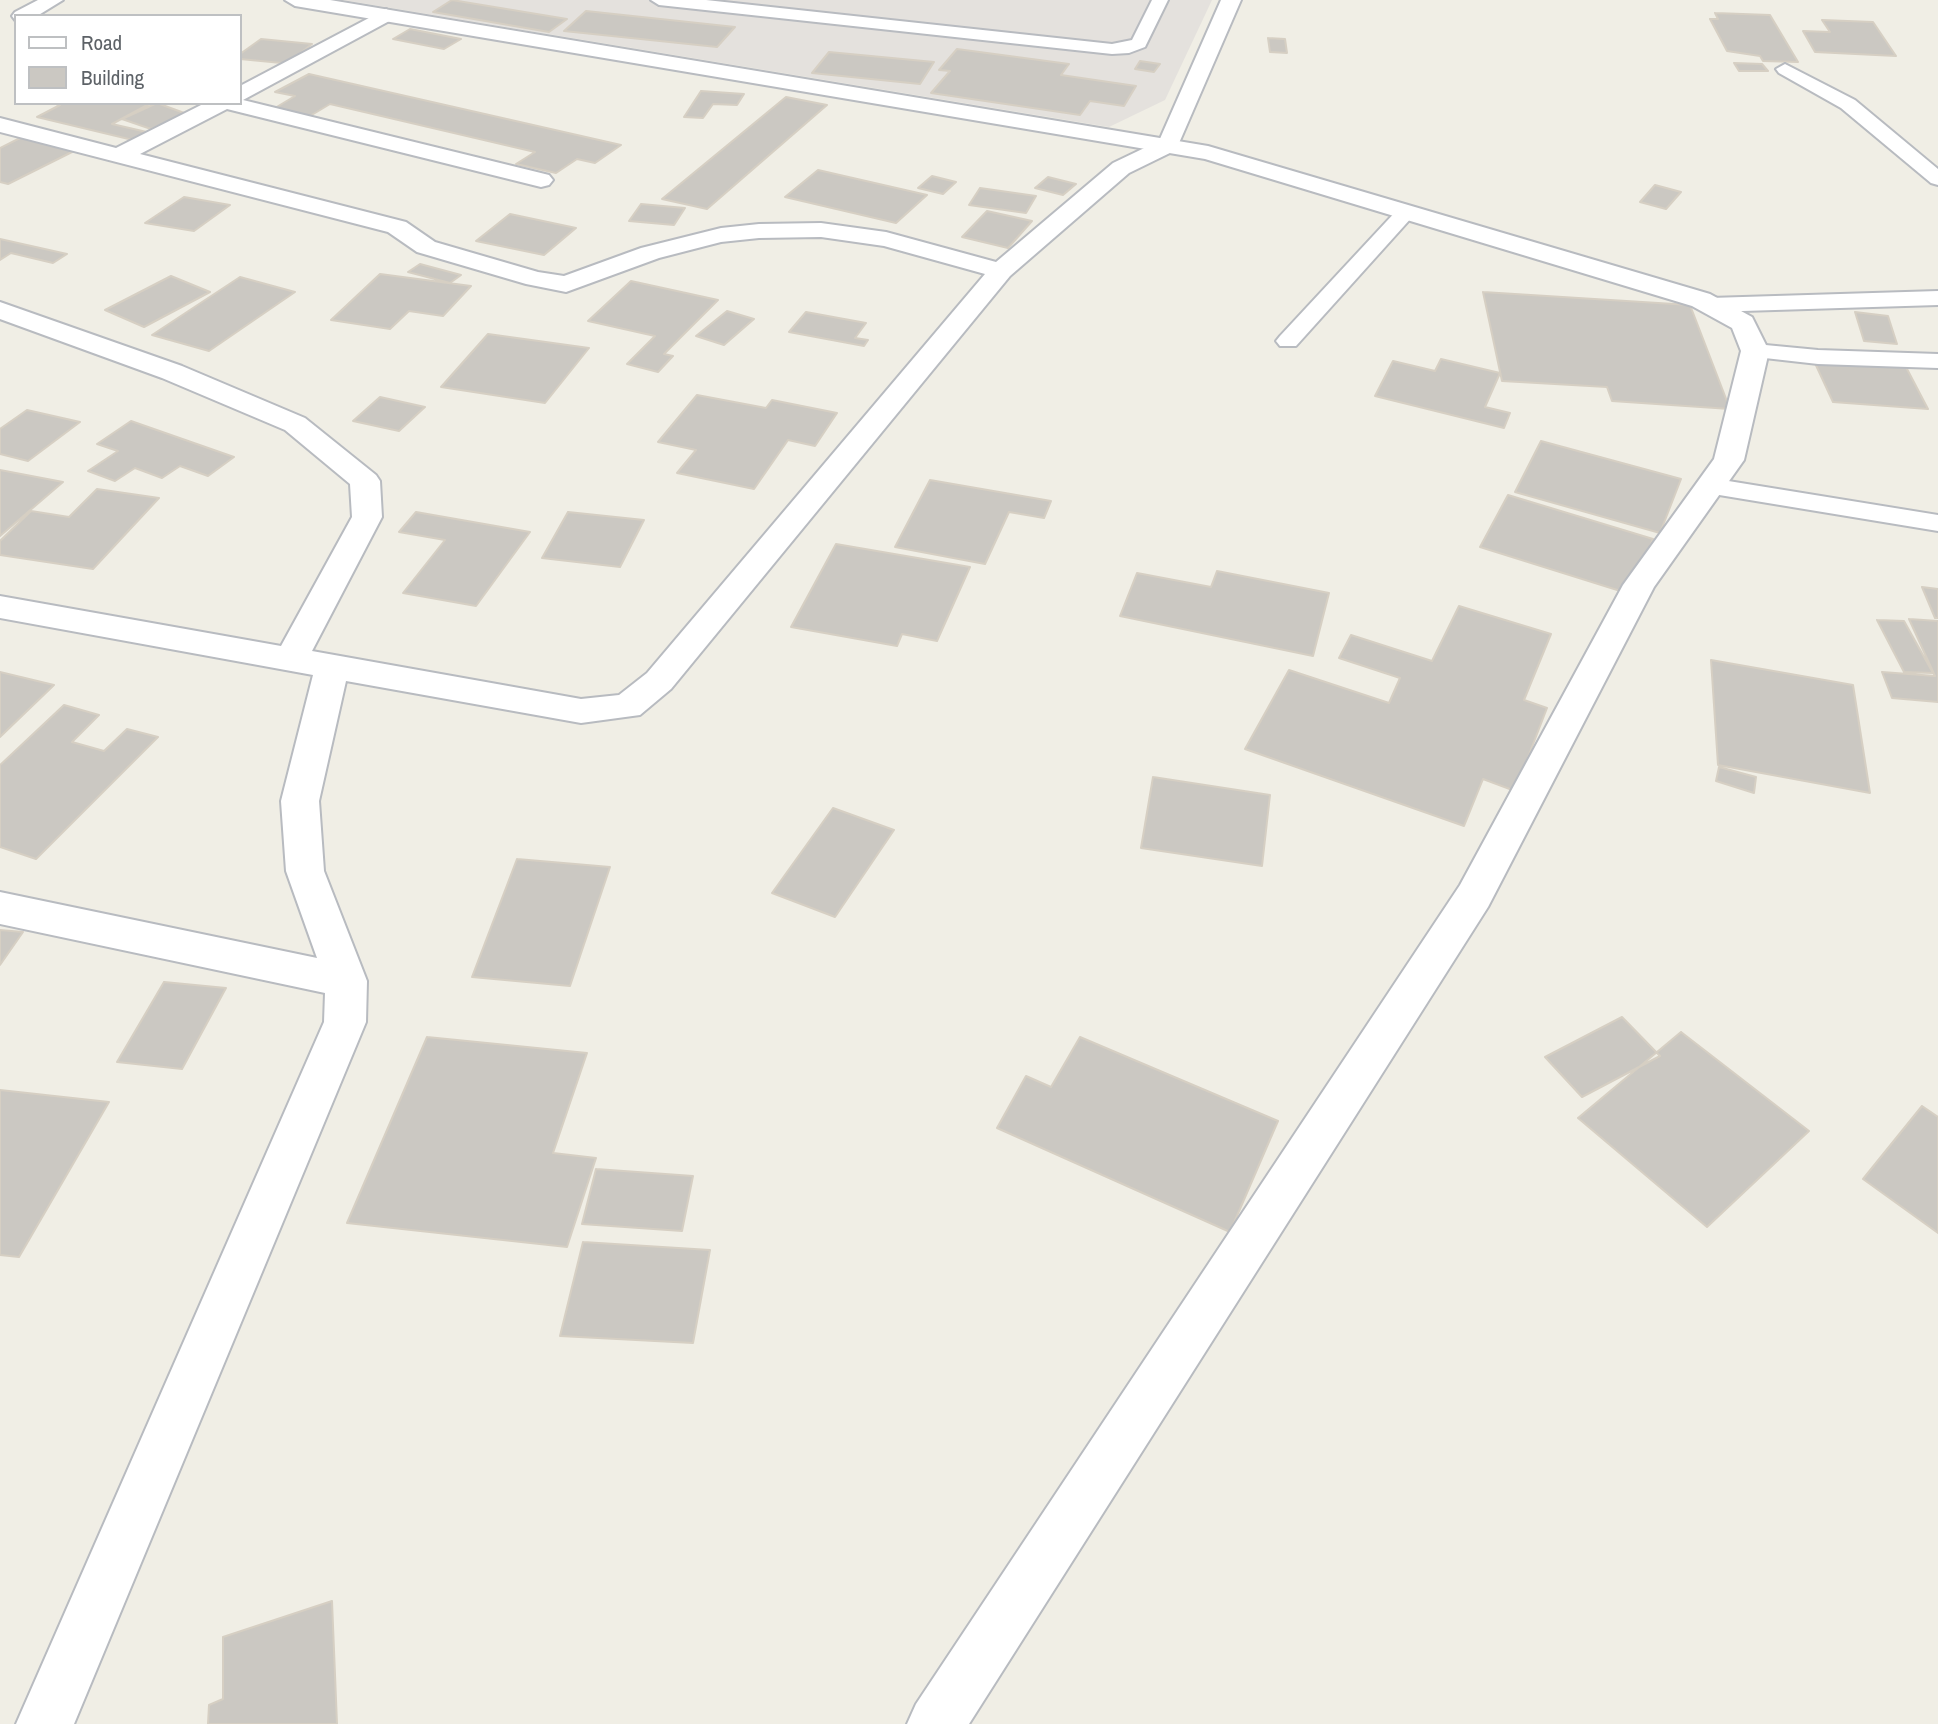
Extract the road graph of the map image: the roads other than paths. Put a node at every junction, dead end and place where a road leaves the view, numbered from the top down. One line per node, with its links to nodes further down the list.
1 (54, 0): 6 (street)
2 (295, 0): 7 (street)
3 (659, 0): 4 (lane)
4 (1160, 0)
5 (1231, 0): 13 (street)
6 (25, 14)
7 (386, 15): 9 (street); 13 (street)
8 (1785, 69): 15 (lane)
9 (242, 93)
10 (218, 105): 14 (street)
11 (238, 105): 16 (street)
12 (0, 125): 14 (street)
13 (1168, 145): 17 (street); 18 (street)
14 (118, 156): 18 (street)
15 (1938, 179)
16 (541, 180)
17 (1406, 212): 20 (street); 22 (lane)
18 (1001, 271): 28 (street)
19 (1938, 298): 20 (lane)
20 (1710, 305): 23 (street)
21 (0, 310): 28 (street)
22 (1288, 341)
23 (1755, 351): 24 (lane); 25 (street)
24 (1938, 361)
25 (1710, 486): 26 (lane); 32 (street)
26 (1938, 523)
27 (0, 607): 28 (street)
28 (312, 663): 30 (street)
29 (0, 908): 30 (street)
30 (346, 981): 31 (street)
31 (45, 1724)
32 (936, 1724)

